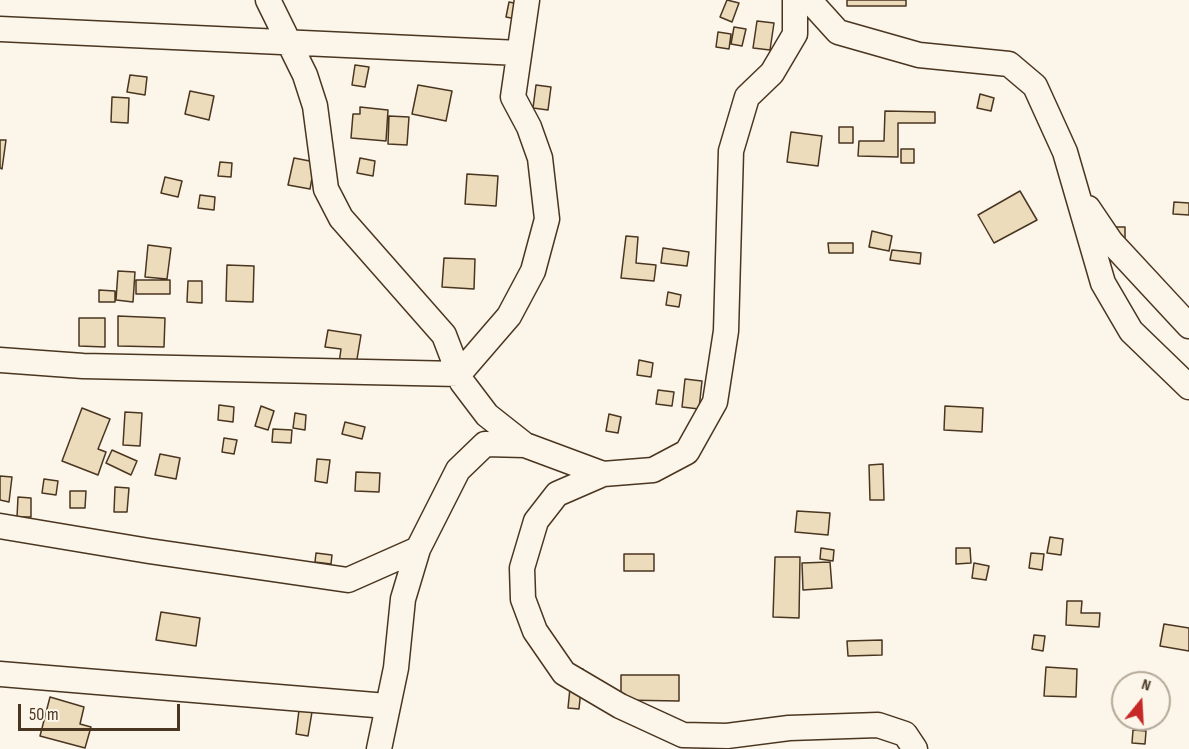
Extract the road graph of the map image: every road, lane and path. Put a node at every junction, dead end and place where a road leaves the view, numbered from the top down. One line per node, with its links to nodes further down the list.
1 (268, 0): 6 (street)
2 (527, 0): 7 (street)
3 (795, 0): 14 (street)
4 (809, 0): 8 (street)
5 (0, 29): 6 (street)
6 (288, 42): 7 (street); 11 (street)
7 (519, 53): 11 (street)
8 (1076, 191): 9 (street); 12 (street)
9 (1189, 326)
10 (0, 360): 11 (street)
11 (459, 374): 13 (street)
12 (1189, 387)
13 (525, 445): 14 (street); 16 (street)
14 (603, 474): 20 (street)
15 (0, 526): 16 (street)
16 (418, 549): 18 (street)
17 (0, 675): 18 (street)
18 (387, 706): 19 (street)
19 (379, 749)
20 (915, 749)

